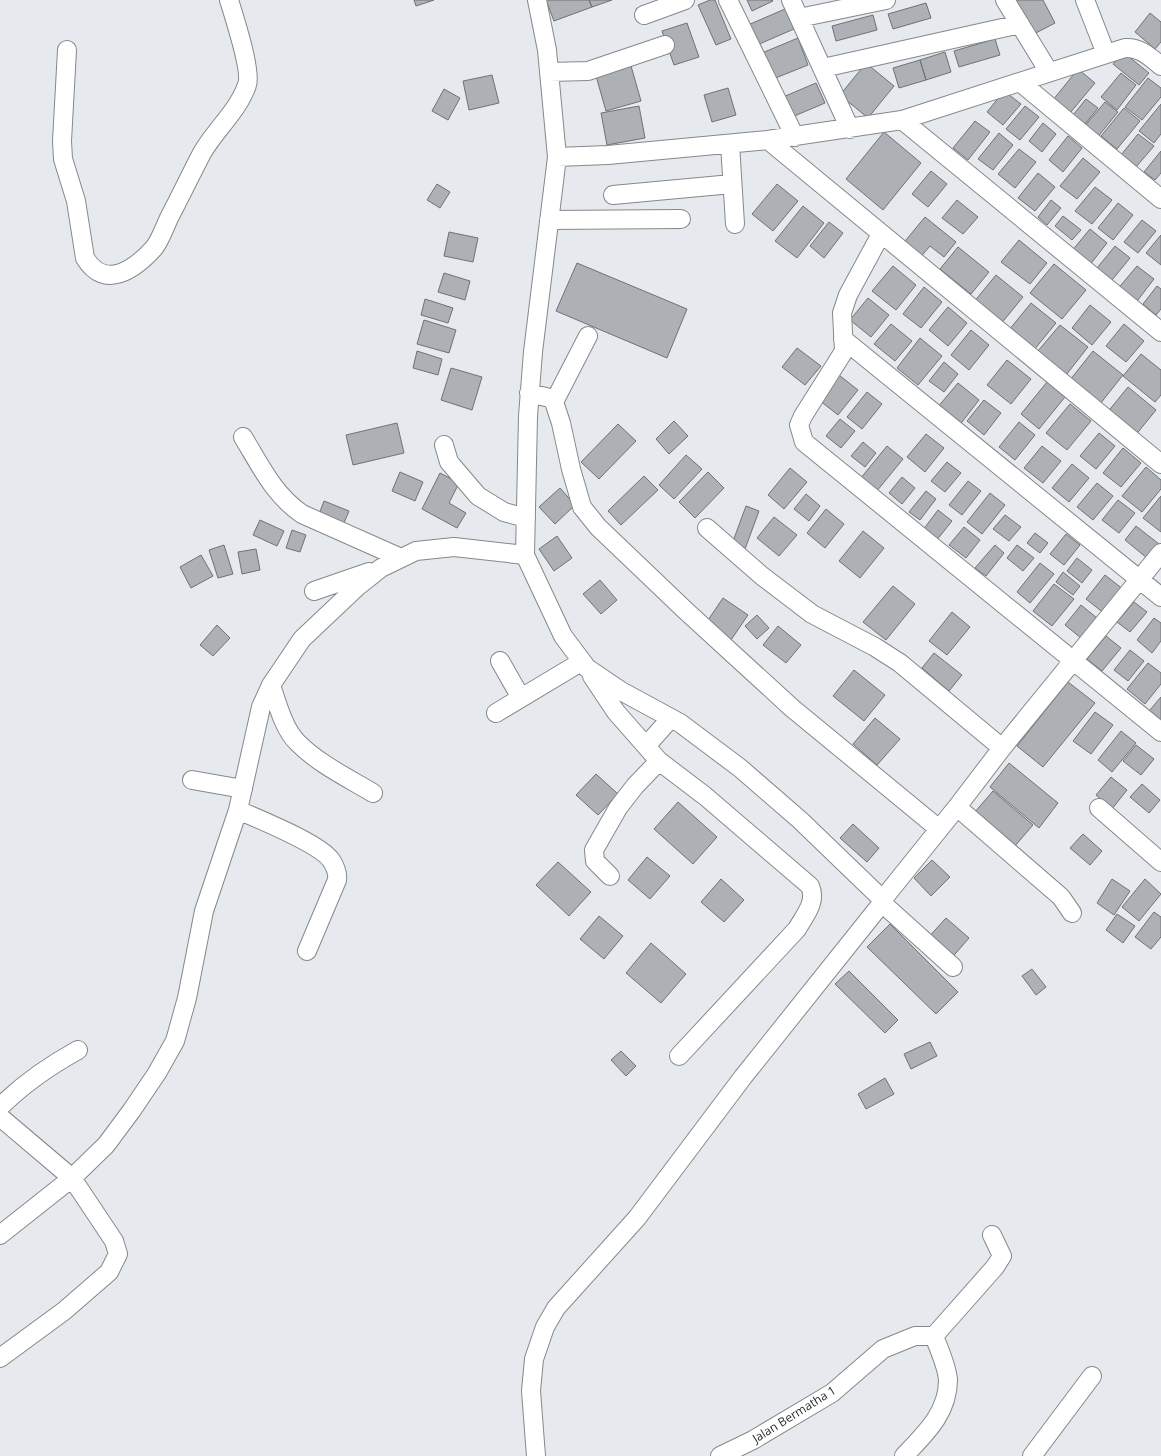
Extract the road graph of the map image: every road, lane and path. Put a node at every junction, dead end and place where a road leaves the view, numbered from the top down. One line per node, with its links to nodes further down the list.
1 (229, 0): 13 (street)
2 (537, 0): 17 (street)
3 (685, 0): 9 (street)
4 (728, 0): 22 (street)
5 (791, 0): 10 (street)
6 (886, 0): 10 (street)
7 (1005, 0): 11 (street)
8 (1085, 0): 14 (street)
9 (644, 15)
10 (799, 18): 16 (street)
11 (1020, 24): 16 (street); 18 (street)
12 (665, 45): 17 (street)
13 (66, 50)
14 (1106, 54): 15 (street); 18 (street)
15 (1161, 66)
16 (823, 68): 21 (street)
17 (548, 72): 25 (street)
18 (1049, 72): 19 (street)
19 (1020, 82): 20 (street); 28 (street)
20 (902, 120): 21 (street); 33 (street)
21 (850, 129): 22 (street)
22 (795, 137): 23 (street)
23 (768, 140): 24 (street); 32 (street)
24 (730, 144): 25 (street); 26 (street)
25 (557, 157): 30 (street)
26 (732, 184): 27 (street); 31 (street)
27 (613, 195)
28 (1161, 199)
29 (681, 218): 30 (street)
30 (549, 220): 36 (street)
31 (735, 224)
32 (881, 234): 35 (street); 40 (street)
33 (1161, 332)
34 (588, 336): 37 (street)
35 (843, 339): 47 (street); 51 (street)
36 (529, 393): 37 (street); 41 (street)
37 (554, 402): 67 (street)
38 (243, 437): 45 (street)
39 (444, 445): 41 (street)
40 (1161, 464)
41 (526, 518): 44 (street)
42 (707, 528): 59 (street)
43 (1161, 553): 47 (street)
44 (525, 555): 45 (street); 52 (street)
45 (401, 558): 46 (street)
46 (381, 568): 48 (street); 53 (street)
47 (1140, 580): 49 (street); 51 (street)
48 (314, 591)
49 (1161, 596)
50 (500, 661): 54 (street)
51 (1073, 661): 57 (street); 59 (street)
52 (584, 665): 54 (street); 56 (street); 58 (street)
53 (271, 685): 62 (street); 63 (street)
54 (521, 698): 55 (street)
55 (496, 713)
56 (671, 718): 58 (street); 70 (street)
57 (1161, 732)
58 (646, 746): 60 (street)
59 (1002, 748): 64 (street)
60 (659, 761): 69 (street); 75 (street)
61 (192, 780): 62 (street)
62 (243, 789): 66 (street)
63 (373, 793)
64 (957, 808): 67 (street); 71 (street)
65 (1099, 808): 68 (street)
66 (238, 810): 72 (street); 78 (street)
67 (940, 828): 70 (street)
68 (1161, 862)
69 (610, 876)
70 (883, 901): 73 (street); 84 (street)
71 (1072, 913)
72 (307, 951)
73 (953, 967)
74 (78, 1050): 76 (street)
75 (678, 1056)
76 (0, 1107)
77 (0, 1117): 78 (street)
78 (72, 1178): 79 (street); 82 (street)
79 (0, 1235)
80 (992, 1235): 81 (street)
81 (934, 1336): 85 (street, Jalan Bermatha 1); 86 (street)
82 (0, 1358)
83 (1092, 1376): 87 (street)
84 (536, 1456)
85 (720, 1456)
86 (904, 1456)
87 (1032, 1456)

